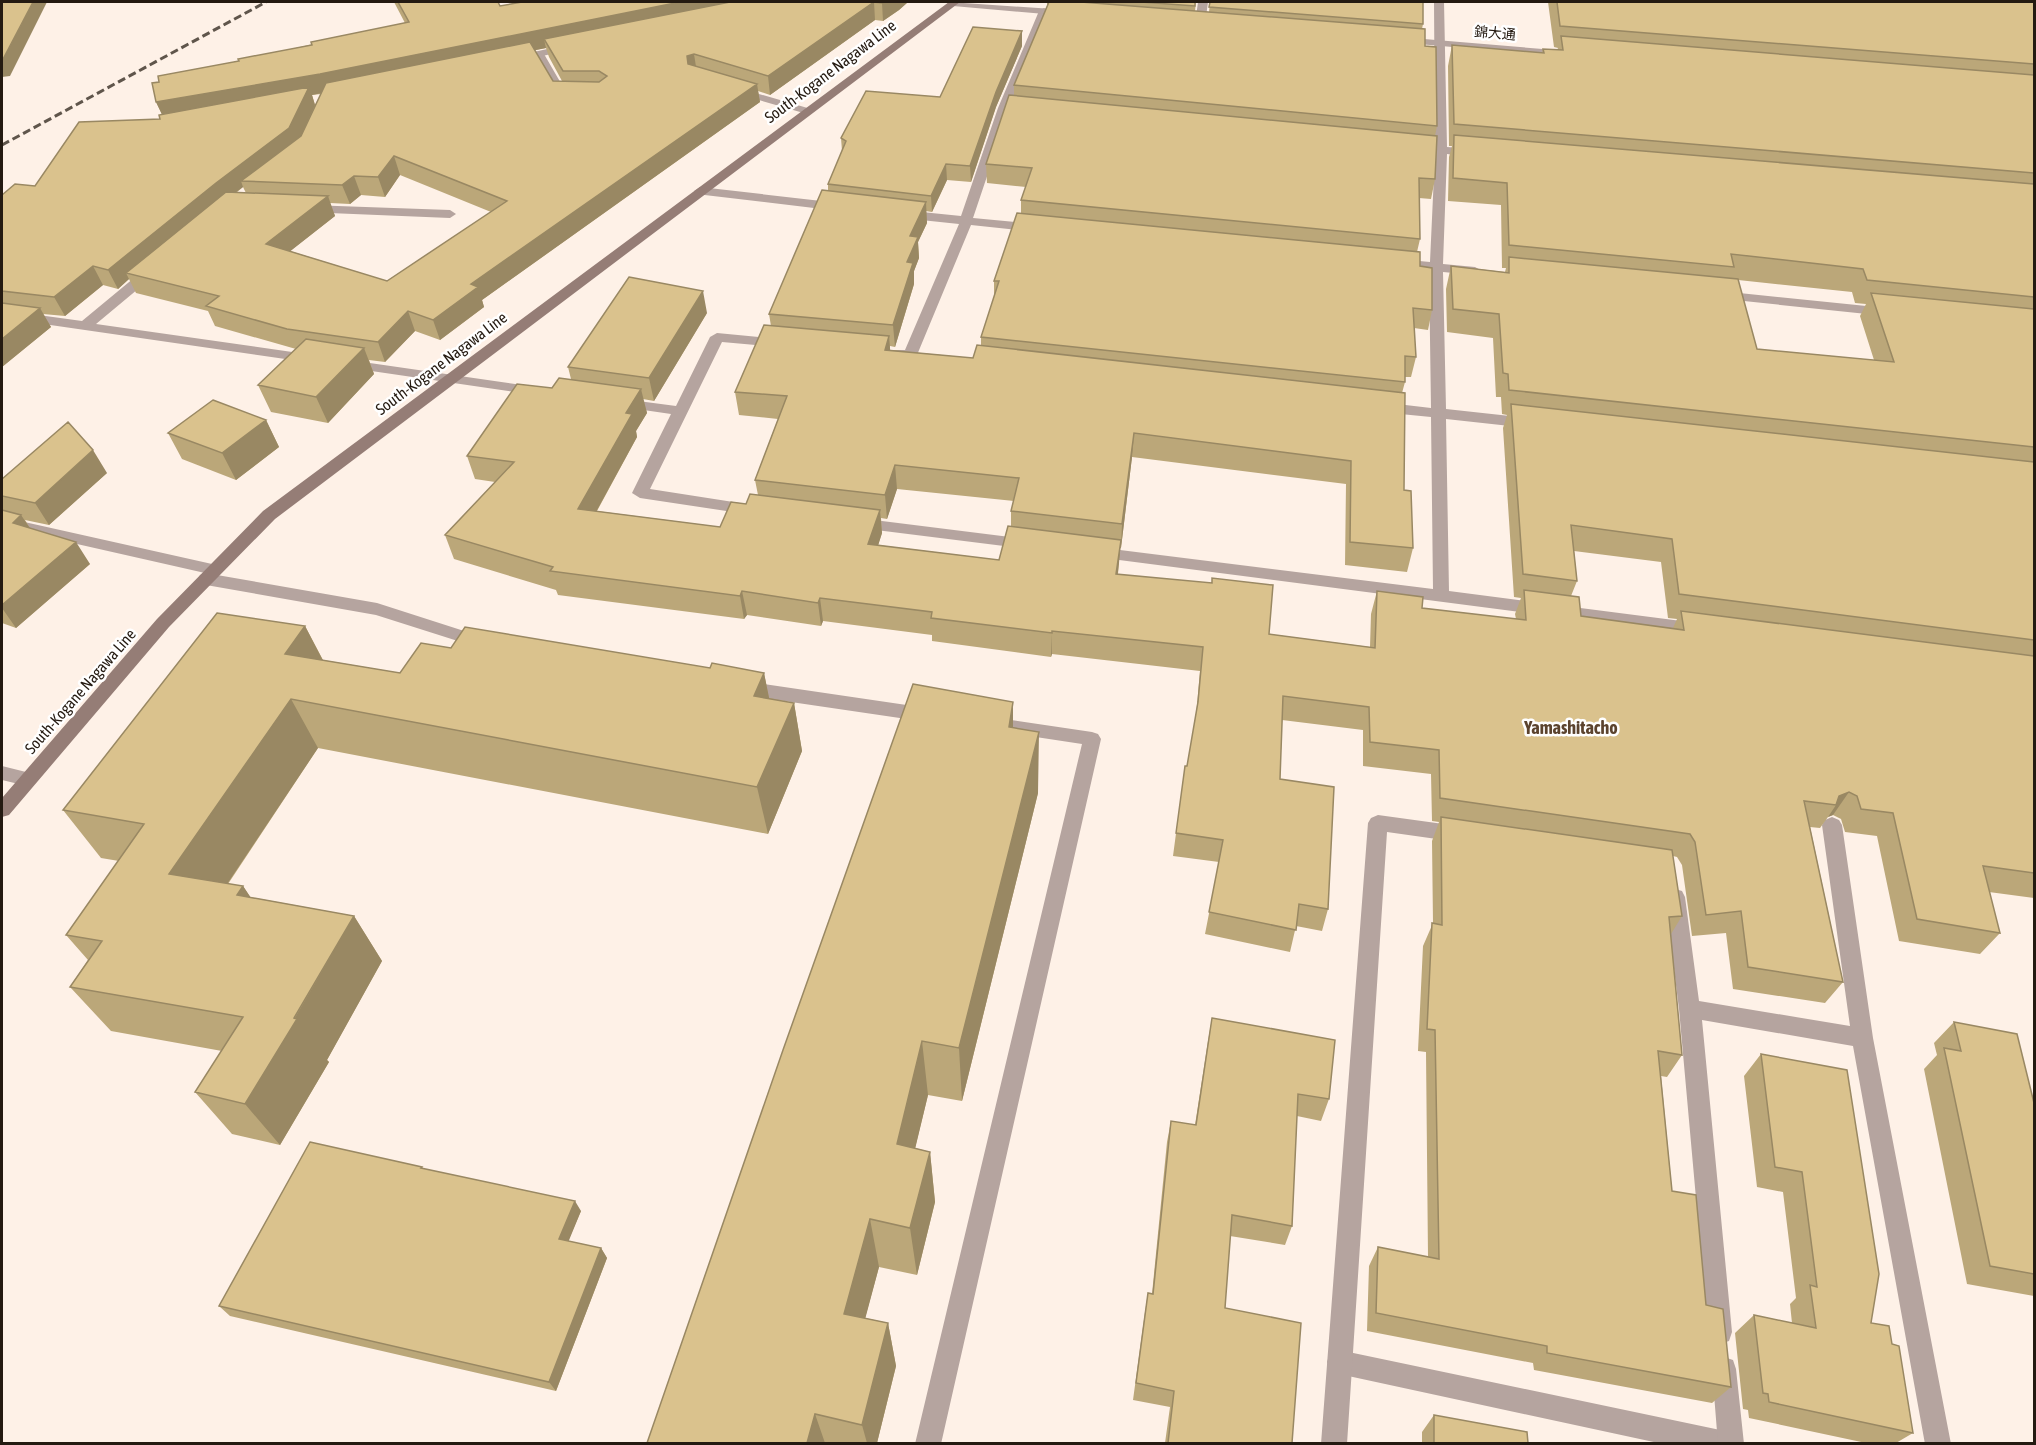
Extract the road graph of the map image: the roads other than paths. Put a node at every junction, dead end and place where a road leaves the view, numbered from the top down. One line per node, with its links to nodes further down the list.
1 (954, 2): 4 (street); 15 (main road, South-Kogane Nagawa Line)
2 (1203, 2): 6 (street)
3 (1440, 2): 8 (street)
4 (1044, 11): 5 (street); 24 (street)
5 (1077, 14)
6 (1212, 25)
7 (1390, 39): 8 (street, 錦大通)
8 (1438, 43): 11 (street, 錦大通); 17 (street)
9 (585, 44): 10 (street)
10 (539, 54): 12 (street); 14 (street)
11 (1581, 55)
12 (506, 61)
13 (718, 85): 15 (street)
14 (583, 95)
15 (807, 111): 19 (main road, South-Kogane Nagawa Line)
16 (1394, 146): 17 (street)
17 (1441, 150): 18 (street); 28 (street)
18 (1488, 155)
19 (700, 191): 21 (street); 36 (main road, South-Kogane Nagawa Line)
20 (299, 208): 23 (street)
21 (851, 208)
22 (885, 212): 24 (street)
23 (450, 214)
24 (966, 221): 25 (street); 35 (street)
25 (1048, 229)
26 (1389, 262): 28 (street)
27 (157, 266): 33 (street)
28 (1436, 267): 29 (street); 41 (street)
29 (1494, 273)
30 (1706, 294): 32 (street)
31 (2, 314): 33 (street)
32 (1905, 314)
33 (85, 326): 36 (street)
34 (797, 345): 40 (street)
35 (876, 352)
36 (451, 379): 37 (street); 48 (main road, South-Kogane Nagawa Line)
37 (554, 393)
38 (611, 402): 40 (street)
39 (1367, 405): 41 (street)
40 (680, 411): 43 (street)
41 (1438, 413): 42 (street); 49 (street)
42 (1543, 425)
43 (770, 512)
44 (840, 520): 46 (street)
45 (2, 522): 48 (street)
46 (1041, 545)
47 (1076, 550): 49 (street)
48 (211, 575): 51 (street); 56 (main road, South-Kogane Nagawa Line)
49 (1441, 596): 50 (street)
50 (1714, 632)
51 (498, 647)
52 (730, 686): 53 (street)
53 (940, 717)
54 (975, 722): 64 (street)
55 (2, 773): 56 (street)
56 (27, 779): 57 (main road, South-Kogane Nagawa Line)
57 (2, 810)
58 (1832, 825): 62 (street)
59 (1484, 838): 63 (street)
60 (1672, 876): 61 (street)
61 (1690, 1009): 62 (street); 67 (street)
62 (1862, 1038): 68 (street)
63 (1339, 1362): 65 (street); 66 (street)
64 (928, 1443)
65 (1334, 1443)
66 (1725, 1443)
67 (1731, 1443)
68 (1938, 1443)

